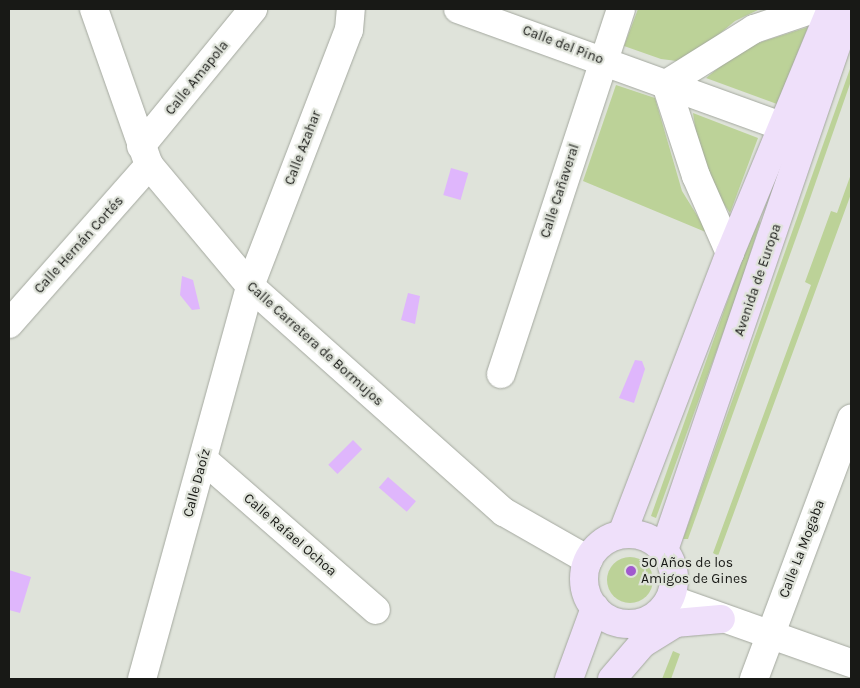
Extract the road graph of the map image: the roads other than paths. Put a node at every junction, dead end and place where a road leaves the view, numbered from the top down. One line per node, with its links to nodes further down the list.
1 (94, 9): 13 (street, Calle Carretera de Bormujos)
2 (253, 9): 13 (street, Calle Amapola)
3 (351, 9): 16 (street, Calle Azahar)
4 (458, 9): 10 (street, Calle del Pino)
5 (621, 9): 10 (street, Calle Cañaveral)
6 (813, 9): 11 (street)
7 (831, 9): 12 (main road)
8 (849, 9): 9 (main road, Avenida de Europa)
9 (839, 40): 12 (main road); 14 (main road, Avenida de Europa)
10 (603, 60): 11 (street, Calle del Pino); 18 (street, Calle Cañaveral)
11 (666, 84): 12 (street, Calle del Pino); 15 (street)
12 (781, 126): 14 (main road); 15 (main road)
13 (145, 156): 16 (street, Calle Carretera de Bormujos); 17 (street, Calle Hernán Cortés)
14 (779, 218): 22 (main road, Avenida de Europa)
15 (730, 253): 21 (main road)
16 (250, 286): 20 (street, Calle Daoíz); 23 (street, Calle Carretera de Bormujos)
17 (9, 324)
18 (501, 374)
19 (851, 419): 29 (street, Calle La Mogaba)
20 (204, 460): 26 (street, Calle Rafael Ochoa); 31 (street, Calle Daoíz)
21 (622, 534): 22 (main road); 23 (main road)
22 (664, 550): 24 (main road)
23 (588, 560): 25 (main road)
24 (670, 599): 27 (street); 28 (main road)
25 (594, 608): 28 (main road); 32 (main road)
26 (376, 610)
27 (721, 619): 29 (street); 33 (main road)
28 (632, 624): 33 (main road)
29 (770, 634): 30 (street); 34 (street, Calle La Mogaba)
30 (851, 663)
31 (142, 679)
32 (569, 679)
33 (611, 679)
34 (754, 679)

